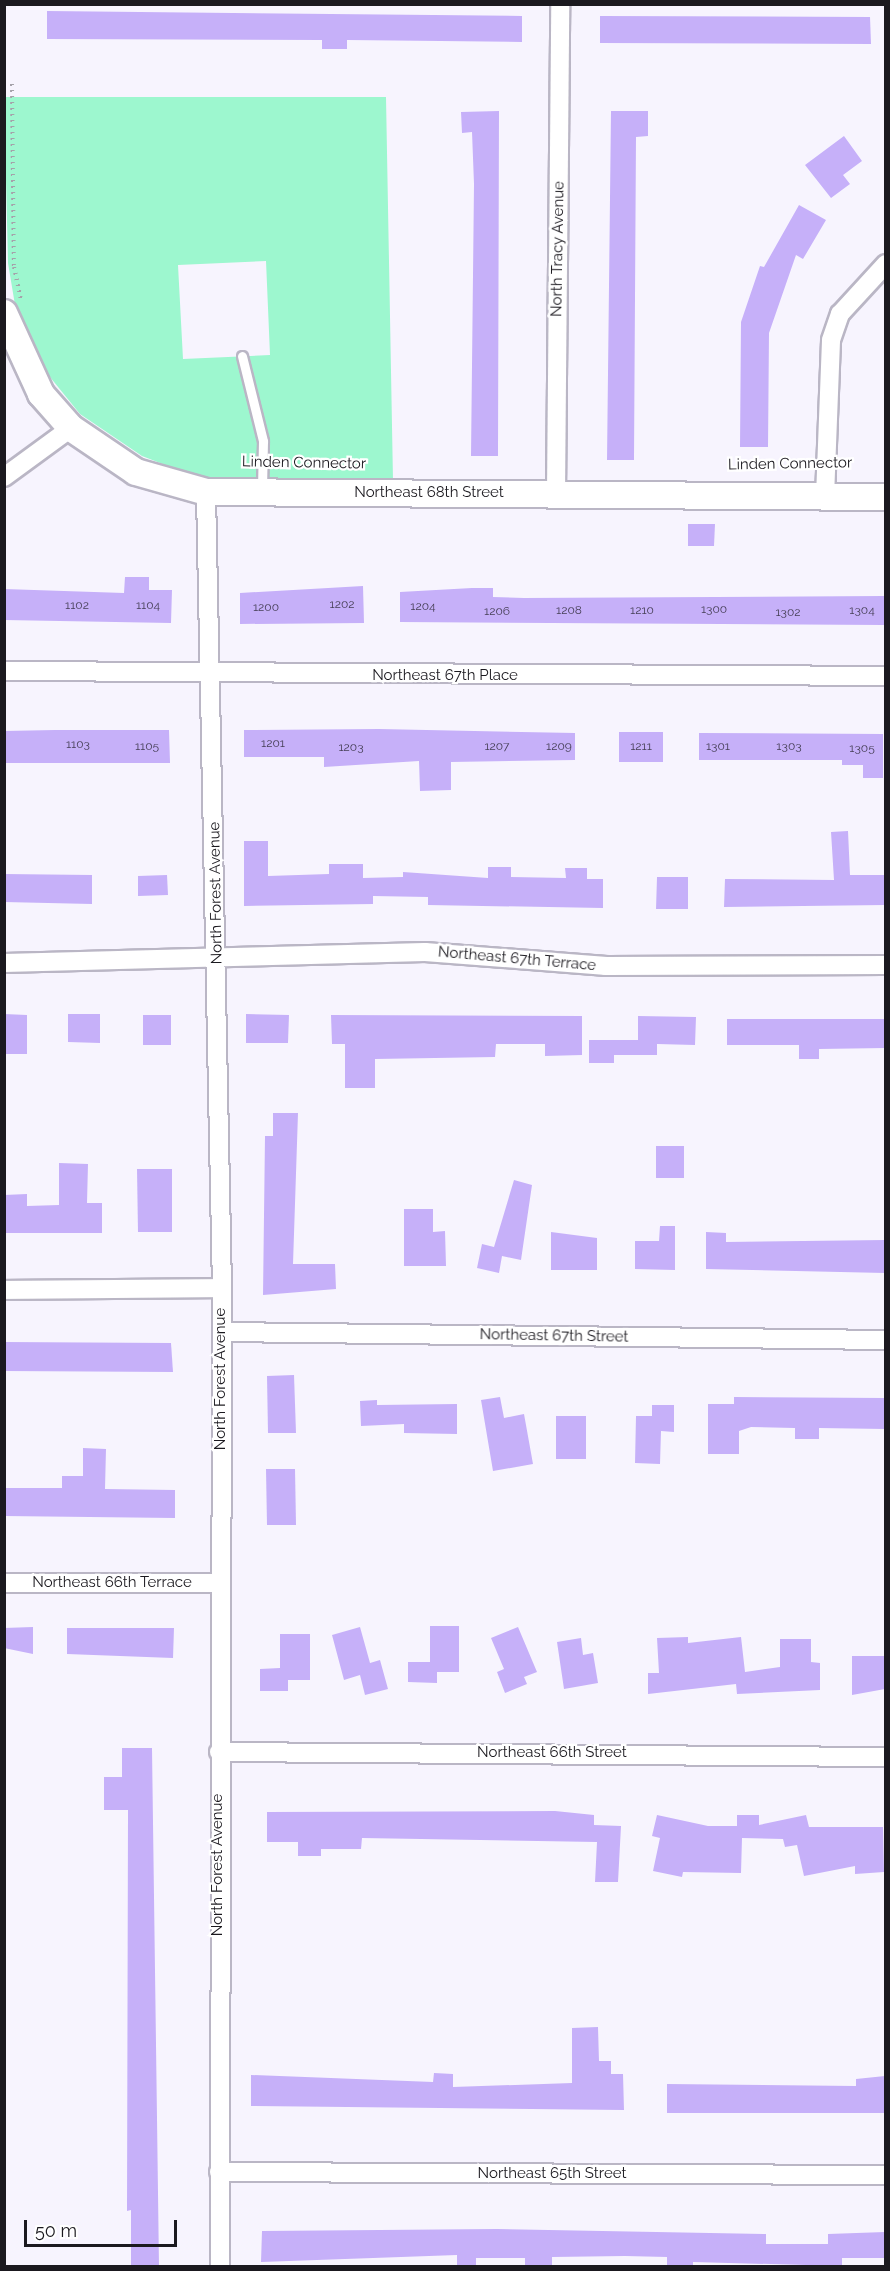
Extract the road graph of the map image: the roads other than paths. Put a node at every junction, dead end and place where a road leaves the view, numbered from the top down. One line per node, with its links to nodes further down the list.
1 (560, 4): 9 (street, North Tracy Avenue)
2 (885, 264): 10 (street)
3 (14, 311): 5 (street, Northeast 68th Street)
4 (242, 356): 8 (lane)
5 (71, 428): 6 (street); 7 (street, Northeast 68th Street)
6 (4, 477)
7 (206, 492): 8 (street, Northeast 68th Street); 13 (street, North Forest Avenue)
8 (262, 493): 9 (street, Northeast 68th Street)
9 (556, 494): 10 (street, Northeast 68th Street)
10 (825, 497): 11 (street, Northeast 68th Street)
11 (885, 497)
12 (4, 671): 13 (street, Northeast 67th Place)
13 (212, 674): 14 (street, Northeast 67th Place); 15 (street, North Forest Avenue)
14 (885, 676)
15 (217, 960): 16 (street, Northeast 67th Terrace); 17 (street, Northeast 67th Terrace); 18 (street, North Forest Avenue)
16 (4, 963)
17 (885, 965)
18 (222, 1288): 19 (street); 20 (street, North Forest Avenue)
19 (4, 1290)
20 (222, 1332): 21 (street, Northeast 67th Street); 23 (street, North Forest Avenue)
21 (885, 1340)
22 (4, 1583): 23 (street, Northeast 66th Terrace)
23 (220, 1583): 24 (street, North Forest Avenue)
24 (219, 1752): 25 (street, Northeast 66th Street); 26 (street, North Forest Avenue)
25 (885, 1757)
26 (219, 2172): 27 (street, Northeast 65th Street); 28 (street, North Forest Avenue)
27 (885, 2175)
28 (220, 2266)

